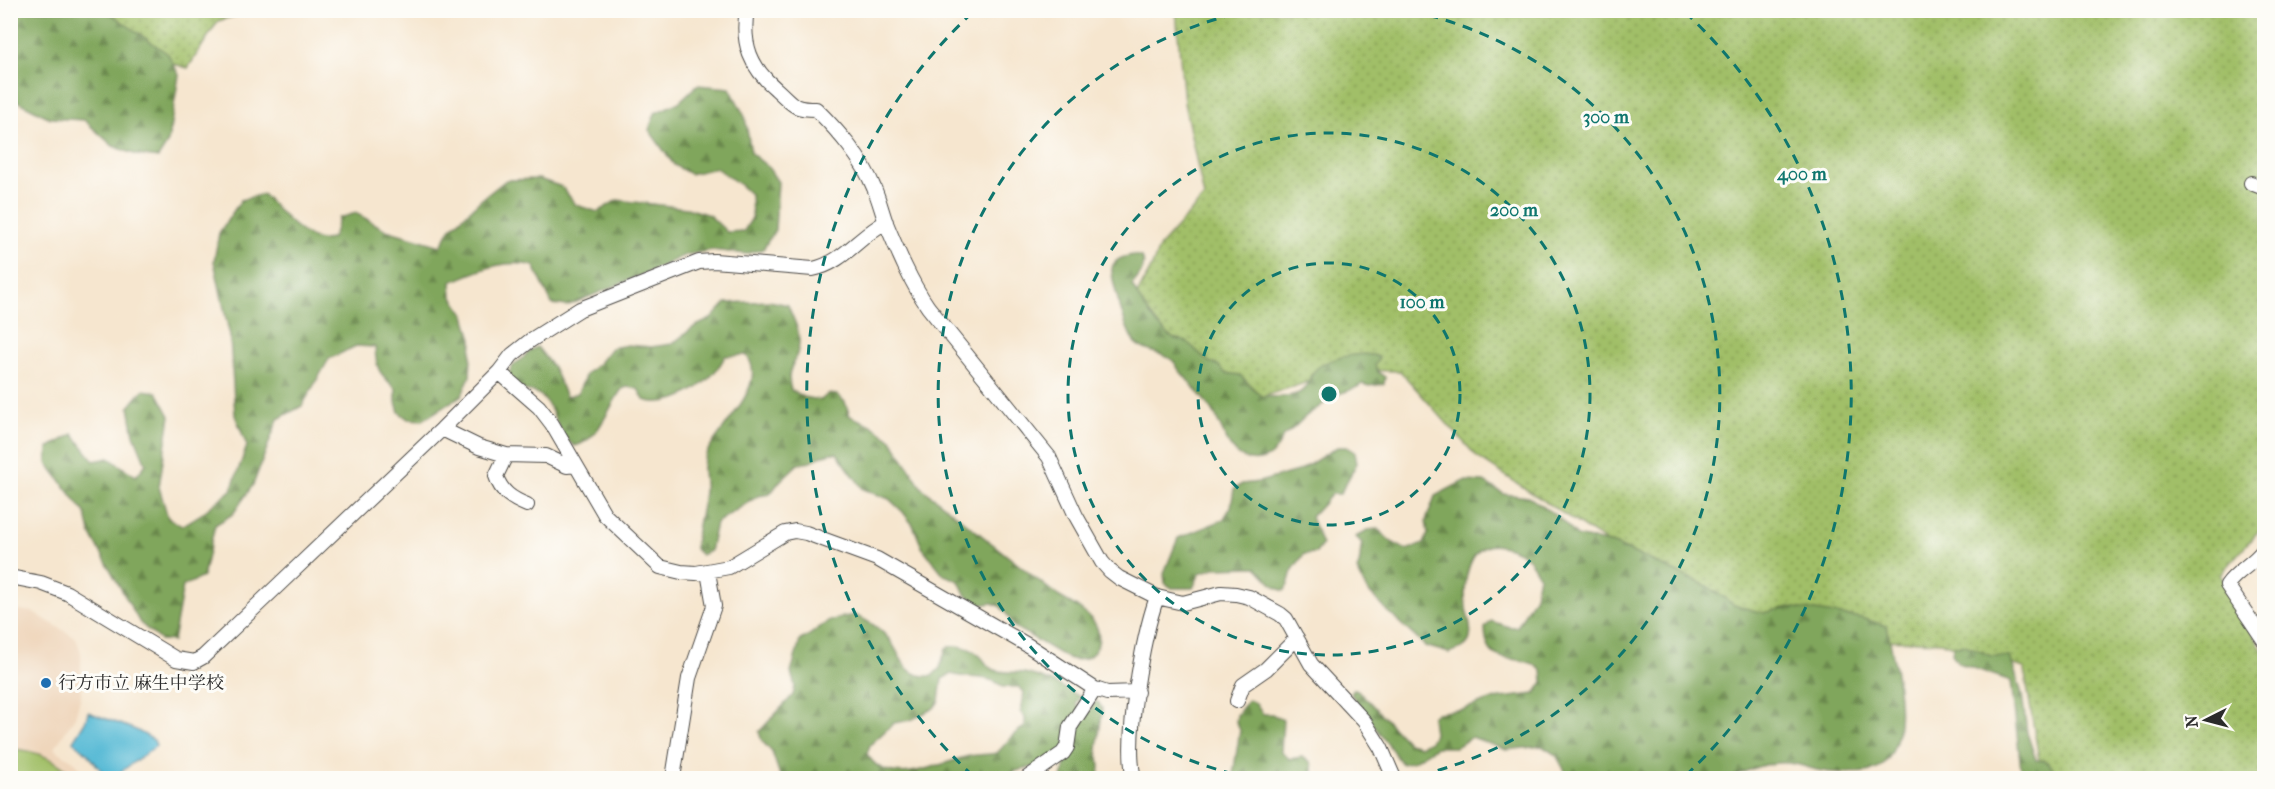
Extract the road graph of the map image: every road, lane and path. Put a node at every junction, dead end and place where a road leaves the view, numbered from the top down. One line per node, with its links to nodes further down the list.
1 (747, 10): 4 (street)
2 (2251, 183): 3 (street)
3 (2265, 188)
4 (886, 222): 5 (street); 13 (street)
5 (499, 372): 6 (street); 8 (street)
6 (442, 429): 7 (street); 12 (street)
7 (506, 455): 8 (street); 9 (street)
8 (575, 465): 11 (street)
9 (527, 505)
10 (2265, 549): 15 (street)
11 (708, 572): 16 (street); 19 (street)
12 (10, 577)
13 (1157, 597): 14 (street); 17 (street)
14 (1297, 638): 18 (street); 22 (street)
15 (2265, 640)
16 (1095, 689): 17 (street); 20 (street)
17 (1137, 692): 21 (street)
18 (1237, 701)
19 (673, 778)
20 (1027, 778)
21 (1134, 778)
22 (1394, 778)

